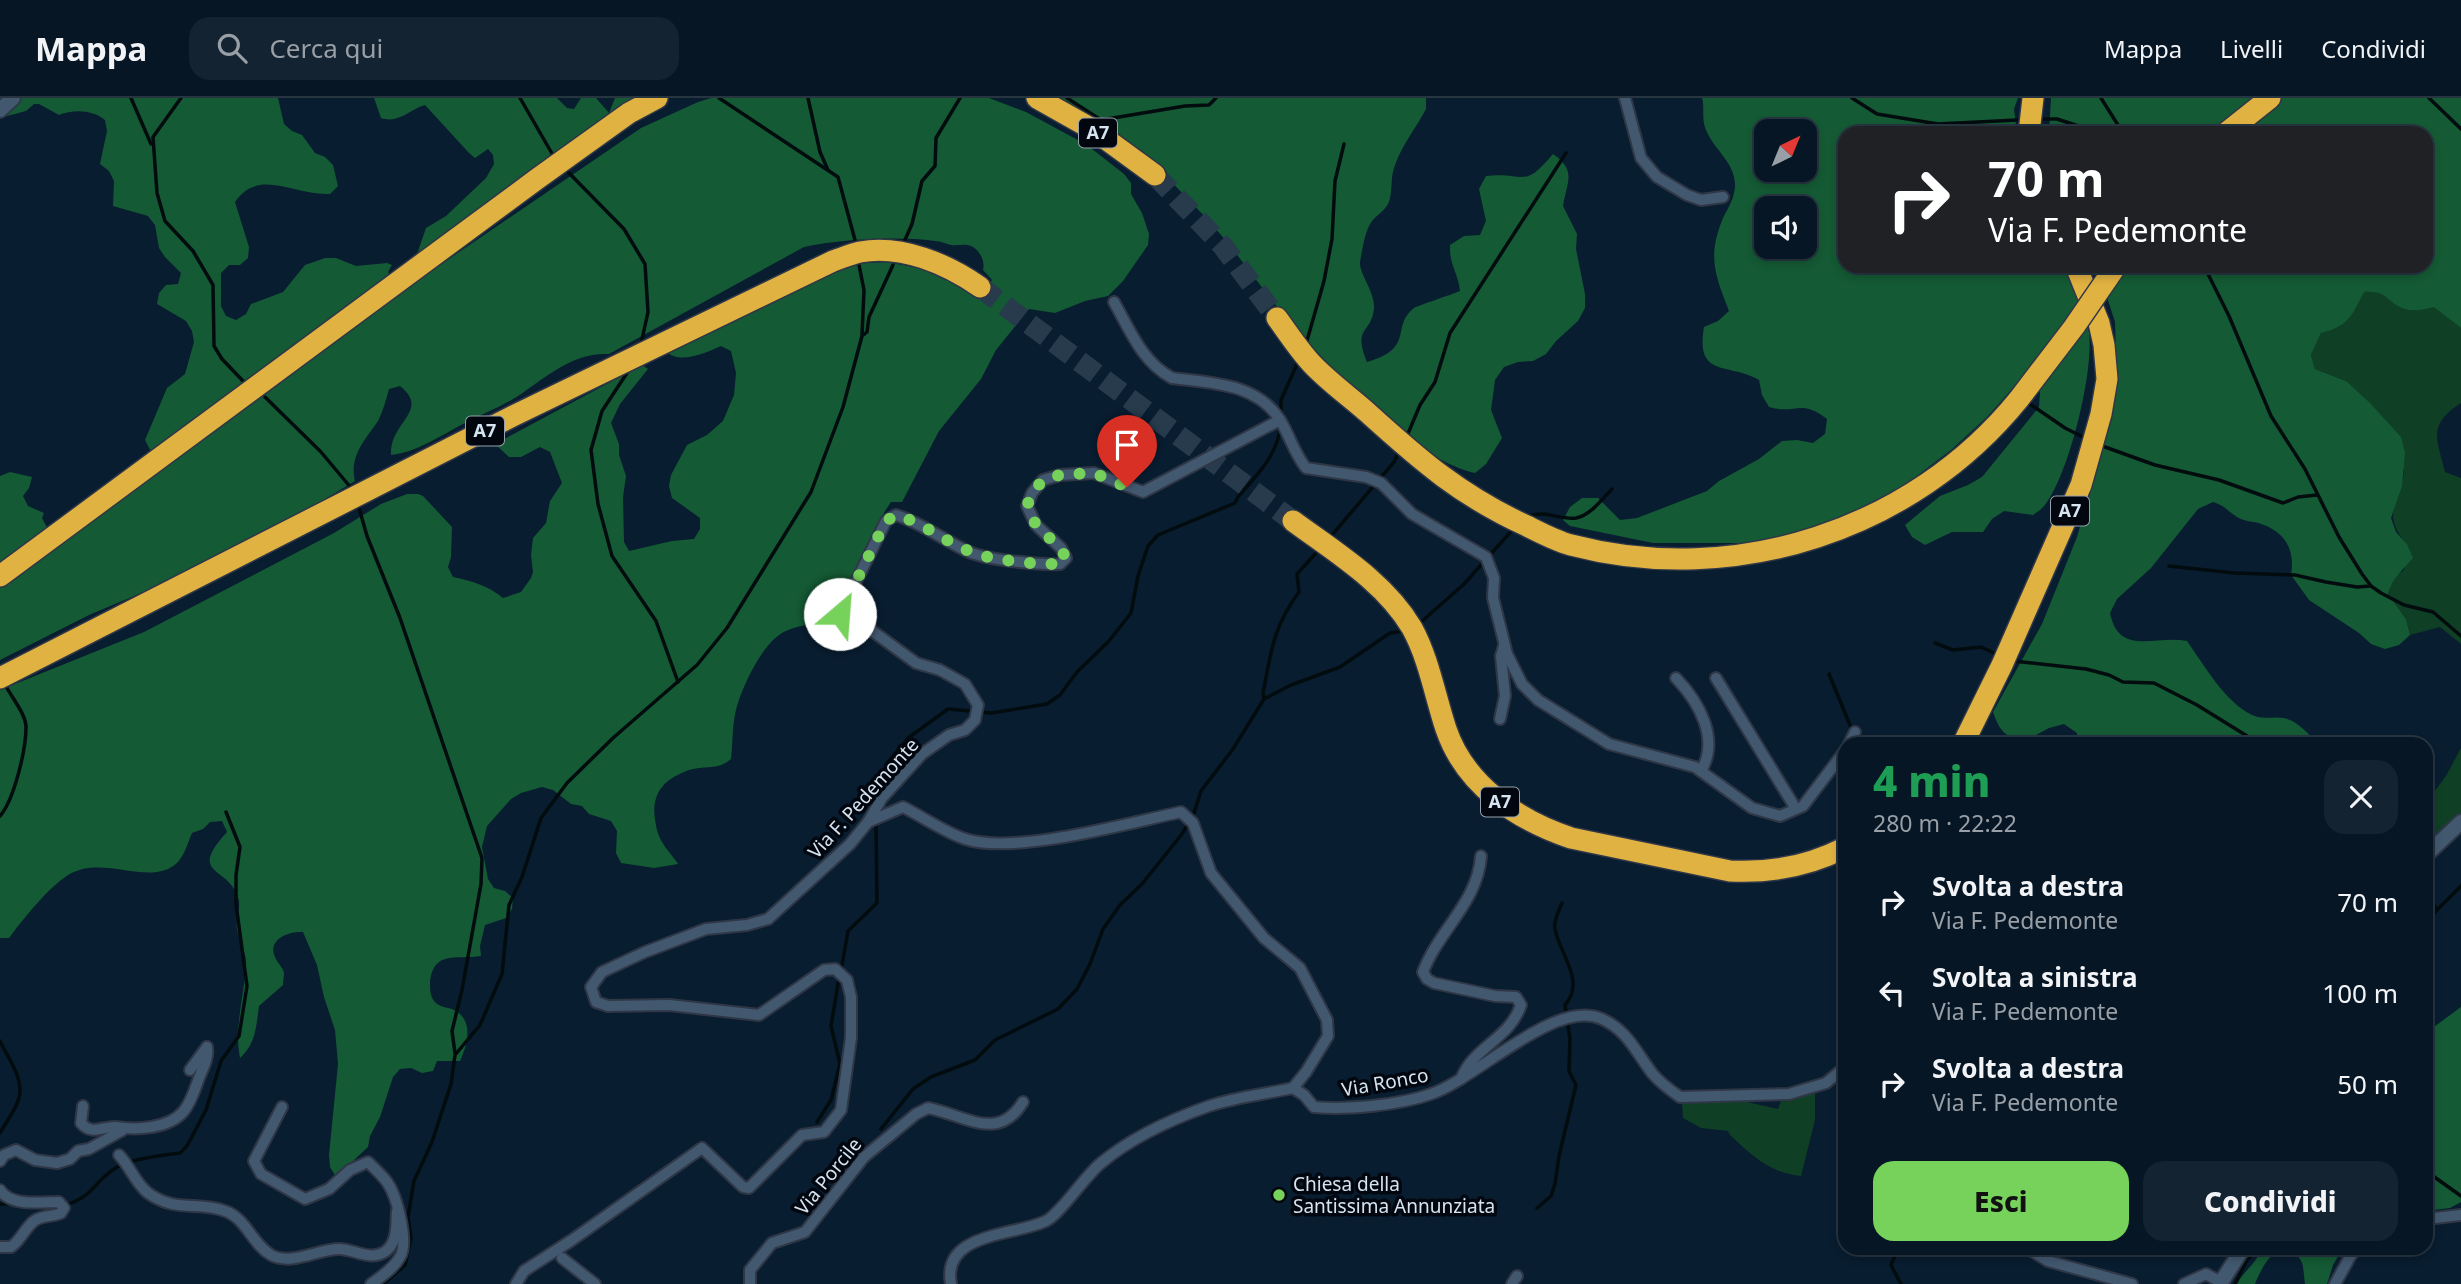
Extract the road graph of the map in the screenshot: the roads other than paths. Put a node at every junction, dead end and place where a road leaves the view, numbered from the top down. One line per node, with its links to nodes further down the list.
1 (13, 98): 7 (street)
2 (657, 98): 19 (highway)
3 (1037, 98): 10 (highway, A7)
4 (1625, 98): 11 (street)
5 (2032, 98): 8 (highway)
6 (2270, 98): 9 (highway)
7 (0, 110)
8 (2030, 126)
9 (2234, 126)
10 (1155, 175)
11 (1723, 197)
12 (2079, 273): 27 (highway, A7)
13 (2111, 273): 16 (highway, bridge)
14 (980, 287): 21 (highway, A7)
15 (1114, 302): 17 (street)
16 (1277, 318)
17 (1280, 420): 20 (street); 31 (street, Via F. Pedemonte)
18 (1293, 521): 34 (highway, A7)
19 (0, 576)
20 (1505, 645): 24 (street); 29 (street)
21 (0, 678)
22 (1676, 678): 29 (street)
23 (1716, 678): 30 (street)
24 (1500, 719)
25 (1855, 732): 26 (street)
26 (1852, 737)
27 (1967, 737)
28 (1838, 760): 30 (street)
29 (1700, 771): 30 (street)
30 (1796, 809)
31 (868, 822): 39 (street); 57 (street, Via F. Pedemonte)
32 (2461, 822): 33 (street)
33 (2433, 848)
34 (1838, 851)
35 (1481, 856): 38 (street)
36 (190, 1070): 43 (street)
37 (1838, 1073): 38 (street, Via Ronco)
38 (1461, 1079): 39 (street, Via Ronco)
39 (1293, 1088): 60 (street)
40 (1023, 1102): 59 (street, Via Porcile)
41 (83, 1106): 43 (street)
42 (282, 1107): 47 (street)
43 (123, 1130): 45 (street)
44 (119, 1155): 47 (street)
45 (0, 1161)
46 (0, 1190): 50 (street)
47 (397, 1211): 56 (street)
48 (2461, 1215): 49 (street)
49 (2433, 1218)
50 (0, 1247)
51 (2038, 1255): 61 (street)
52 (2238, 1255): 55 (street)
53 (2351, 1255): 63 (street)
54 (562, 1258): 58 (street)
55 (2220, 1283): 62 (street)
56 (371, 1284)
57 (516, 1284)
58 (595, 1284)
59 (750, 1284)
60 (951, 1284)
61 (2132, 1284)
62 (2184, 1284)
63 (2335, 1284)

